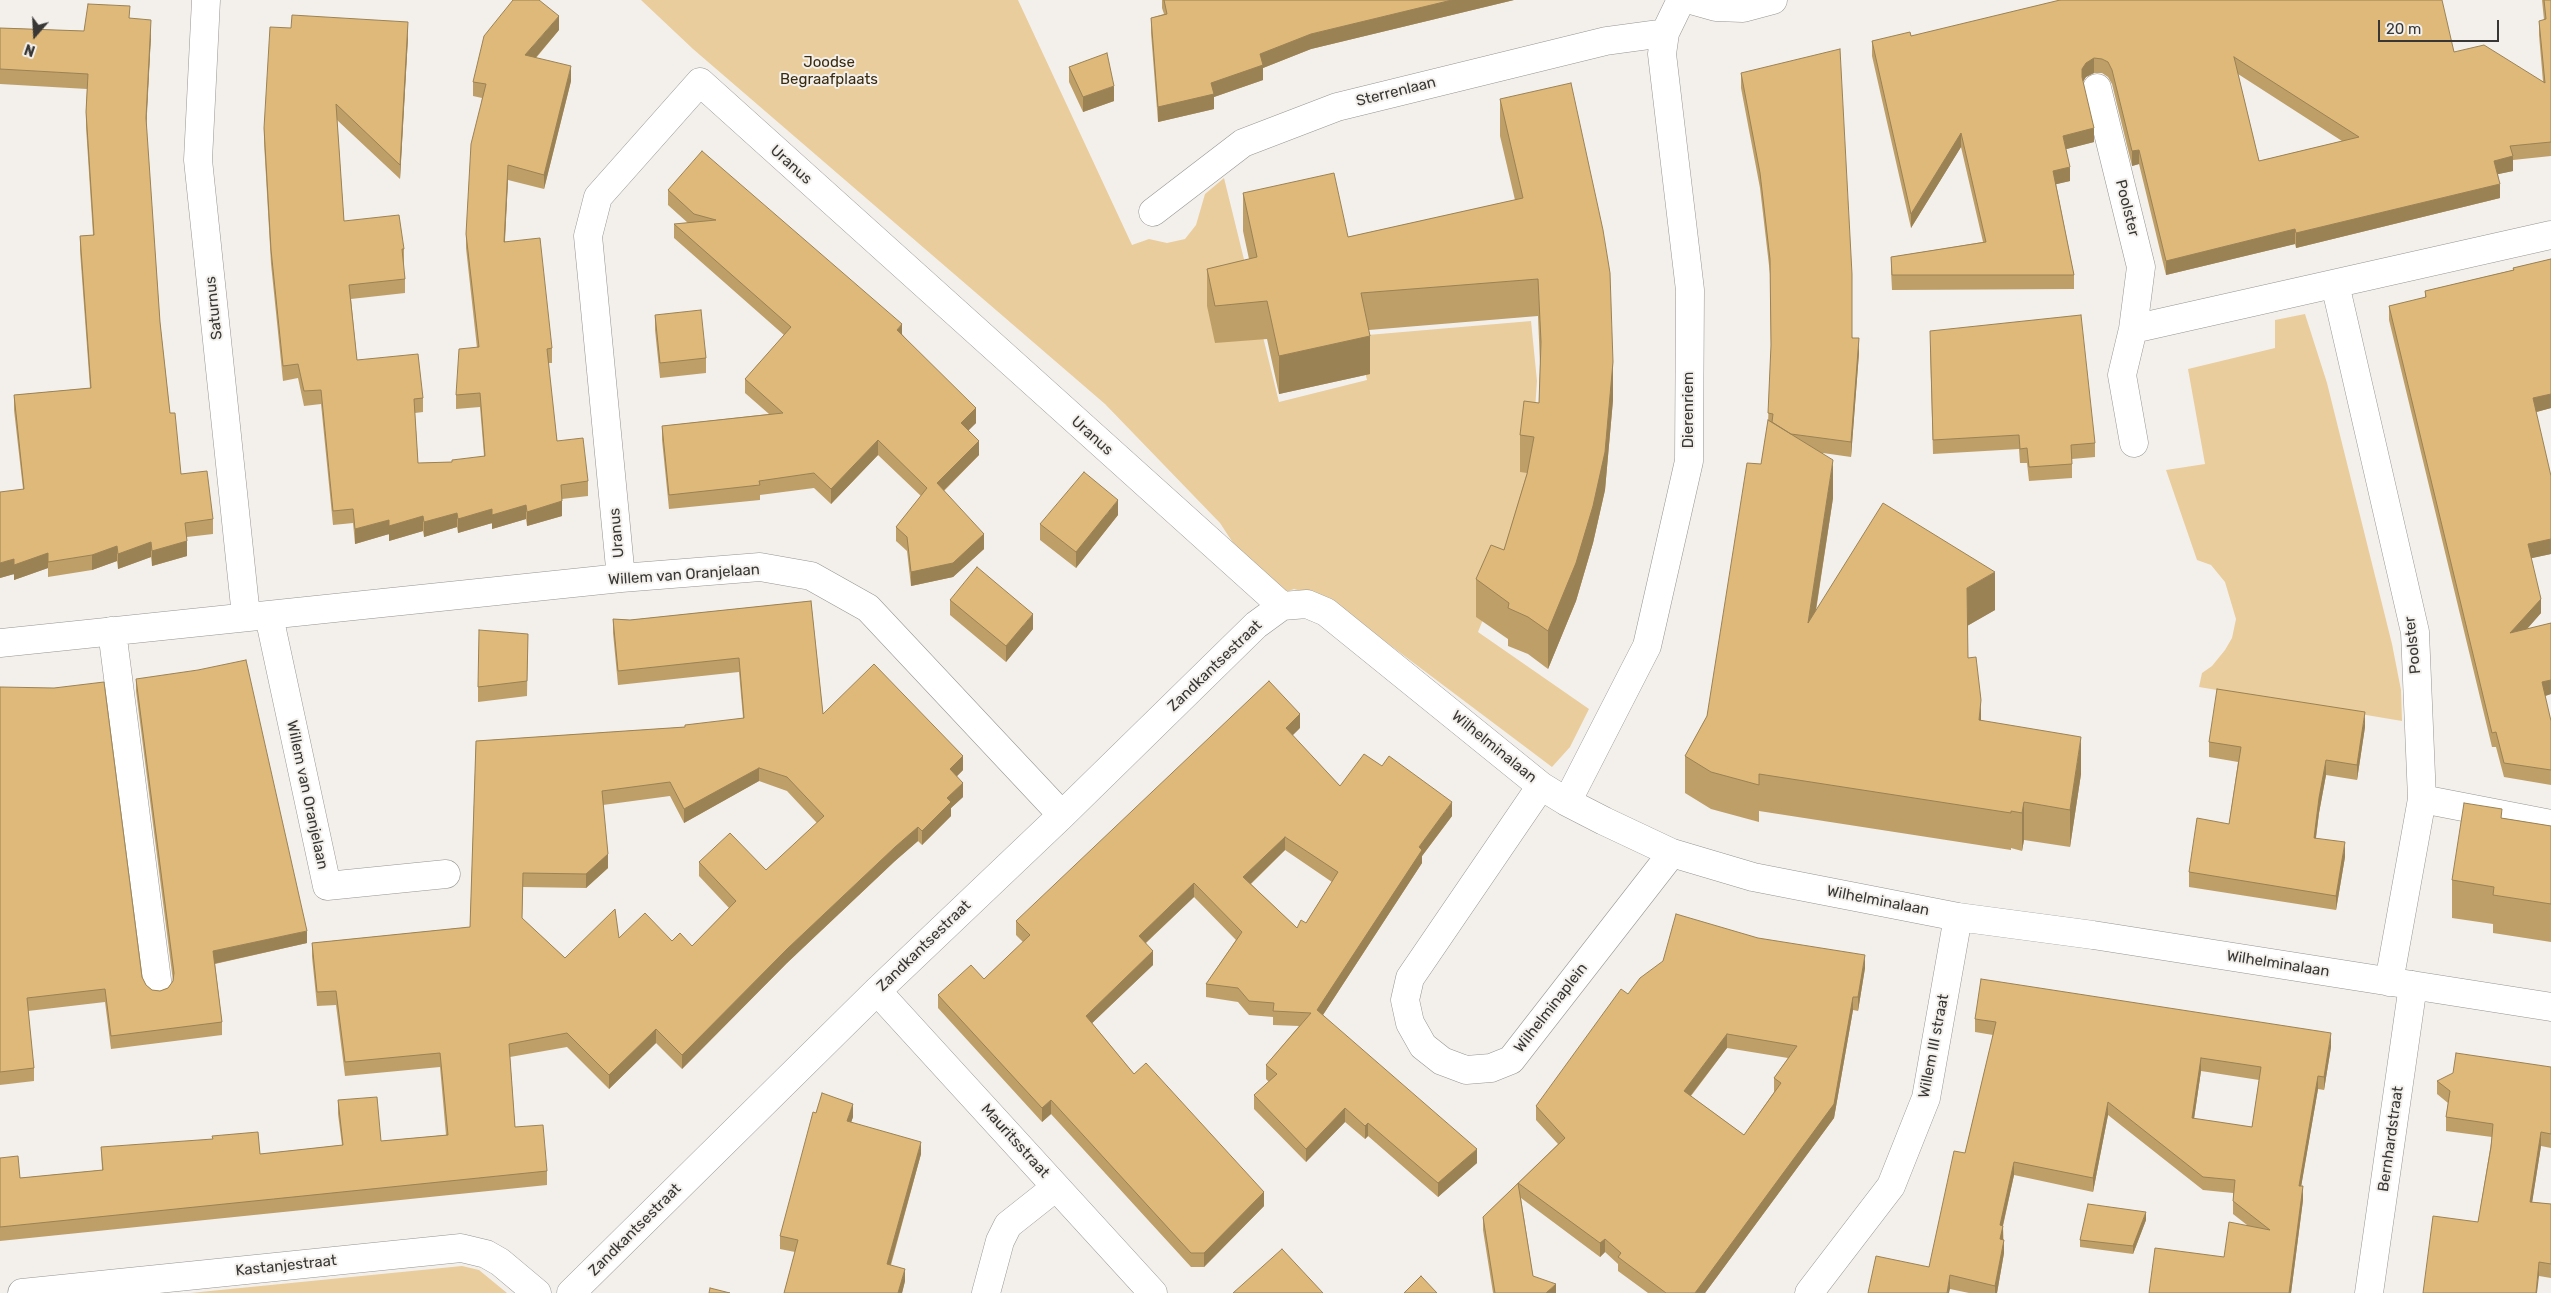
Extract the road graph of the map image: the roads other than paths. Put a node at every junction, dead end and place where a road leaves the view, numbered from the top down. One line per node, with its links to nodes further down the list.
1 (206, 0): 14 (street, Saturnus)
2 (1681, 0): 5 (street, Dierenriem)
3 (1691, 0): 4 (street)
4 (1773, 0)
5 (1665, 33): 7 (street, Sterrenlaan); 19 (street, Dierenriem)
6 (2097, 88): 10 (street, Poolster)
7 (1153, 212)
8 (2551, 235): 9 (street)
9 (2335, 284): 10 (street); 18 (street, Poolster)
10 (2133, 329): 11 (street, Poolster)
11 (2134, 443)
12 (621, 578): 13 (street, Uranus); 14 (street, Willem van Oranjelaan); 20 (street, Willem van Oranjelaan)
13 (1282, 606): 17 (street, Wilhelminalaan); 20 (street, Zandkantsestraat)
14 (258, 616): 15 (street, Willem van Oranjelaan); 23 (street, Willem van Oranjelaan)
15 (112, 631): 16 (street, Willem van Oranjelaan); 26 (street)
16 (0, 643)
17 (1541, 786): 19 (street, Wilhelminalaan); 22 (street, Wilhelminaplein)
18 (2422, 799): 21 (street); 25 (street, Poolster)
19 (1567, 802): 22 (street, Wilhelminalaan)
20 (1062, 815): 27 (street, Zandkantsestraat)
21 (2551, 824)
22 (1672, 853): 24 (street, Wilhelminalaan)
23 (446, 874)
24 (1958, 917): 25 (street, Wilhelminalaan); 35 (street, Willem III straat)
25 (2401, 984): 28 (street, Wilhelminalaan); 36 (street, Bernhardstraat)
26 (158, 988)
27 (877, 991): 29 (street, Mauritsstraat); 32 (street, Zandkantsestraat)
28 (2551, 1007)
29 (1056, 1187): 33 (street); 34 (street, Mauritsstraat)
30 (22, 1293): 31 (street, Kastanjestraat)
31 (537, 1293)
32 (571, 1293)
33 (986, 1293)
34 (1153, 1293)
35 (1809, 1293)
36 (2369, 1293)

